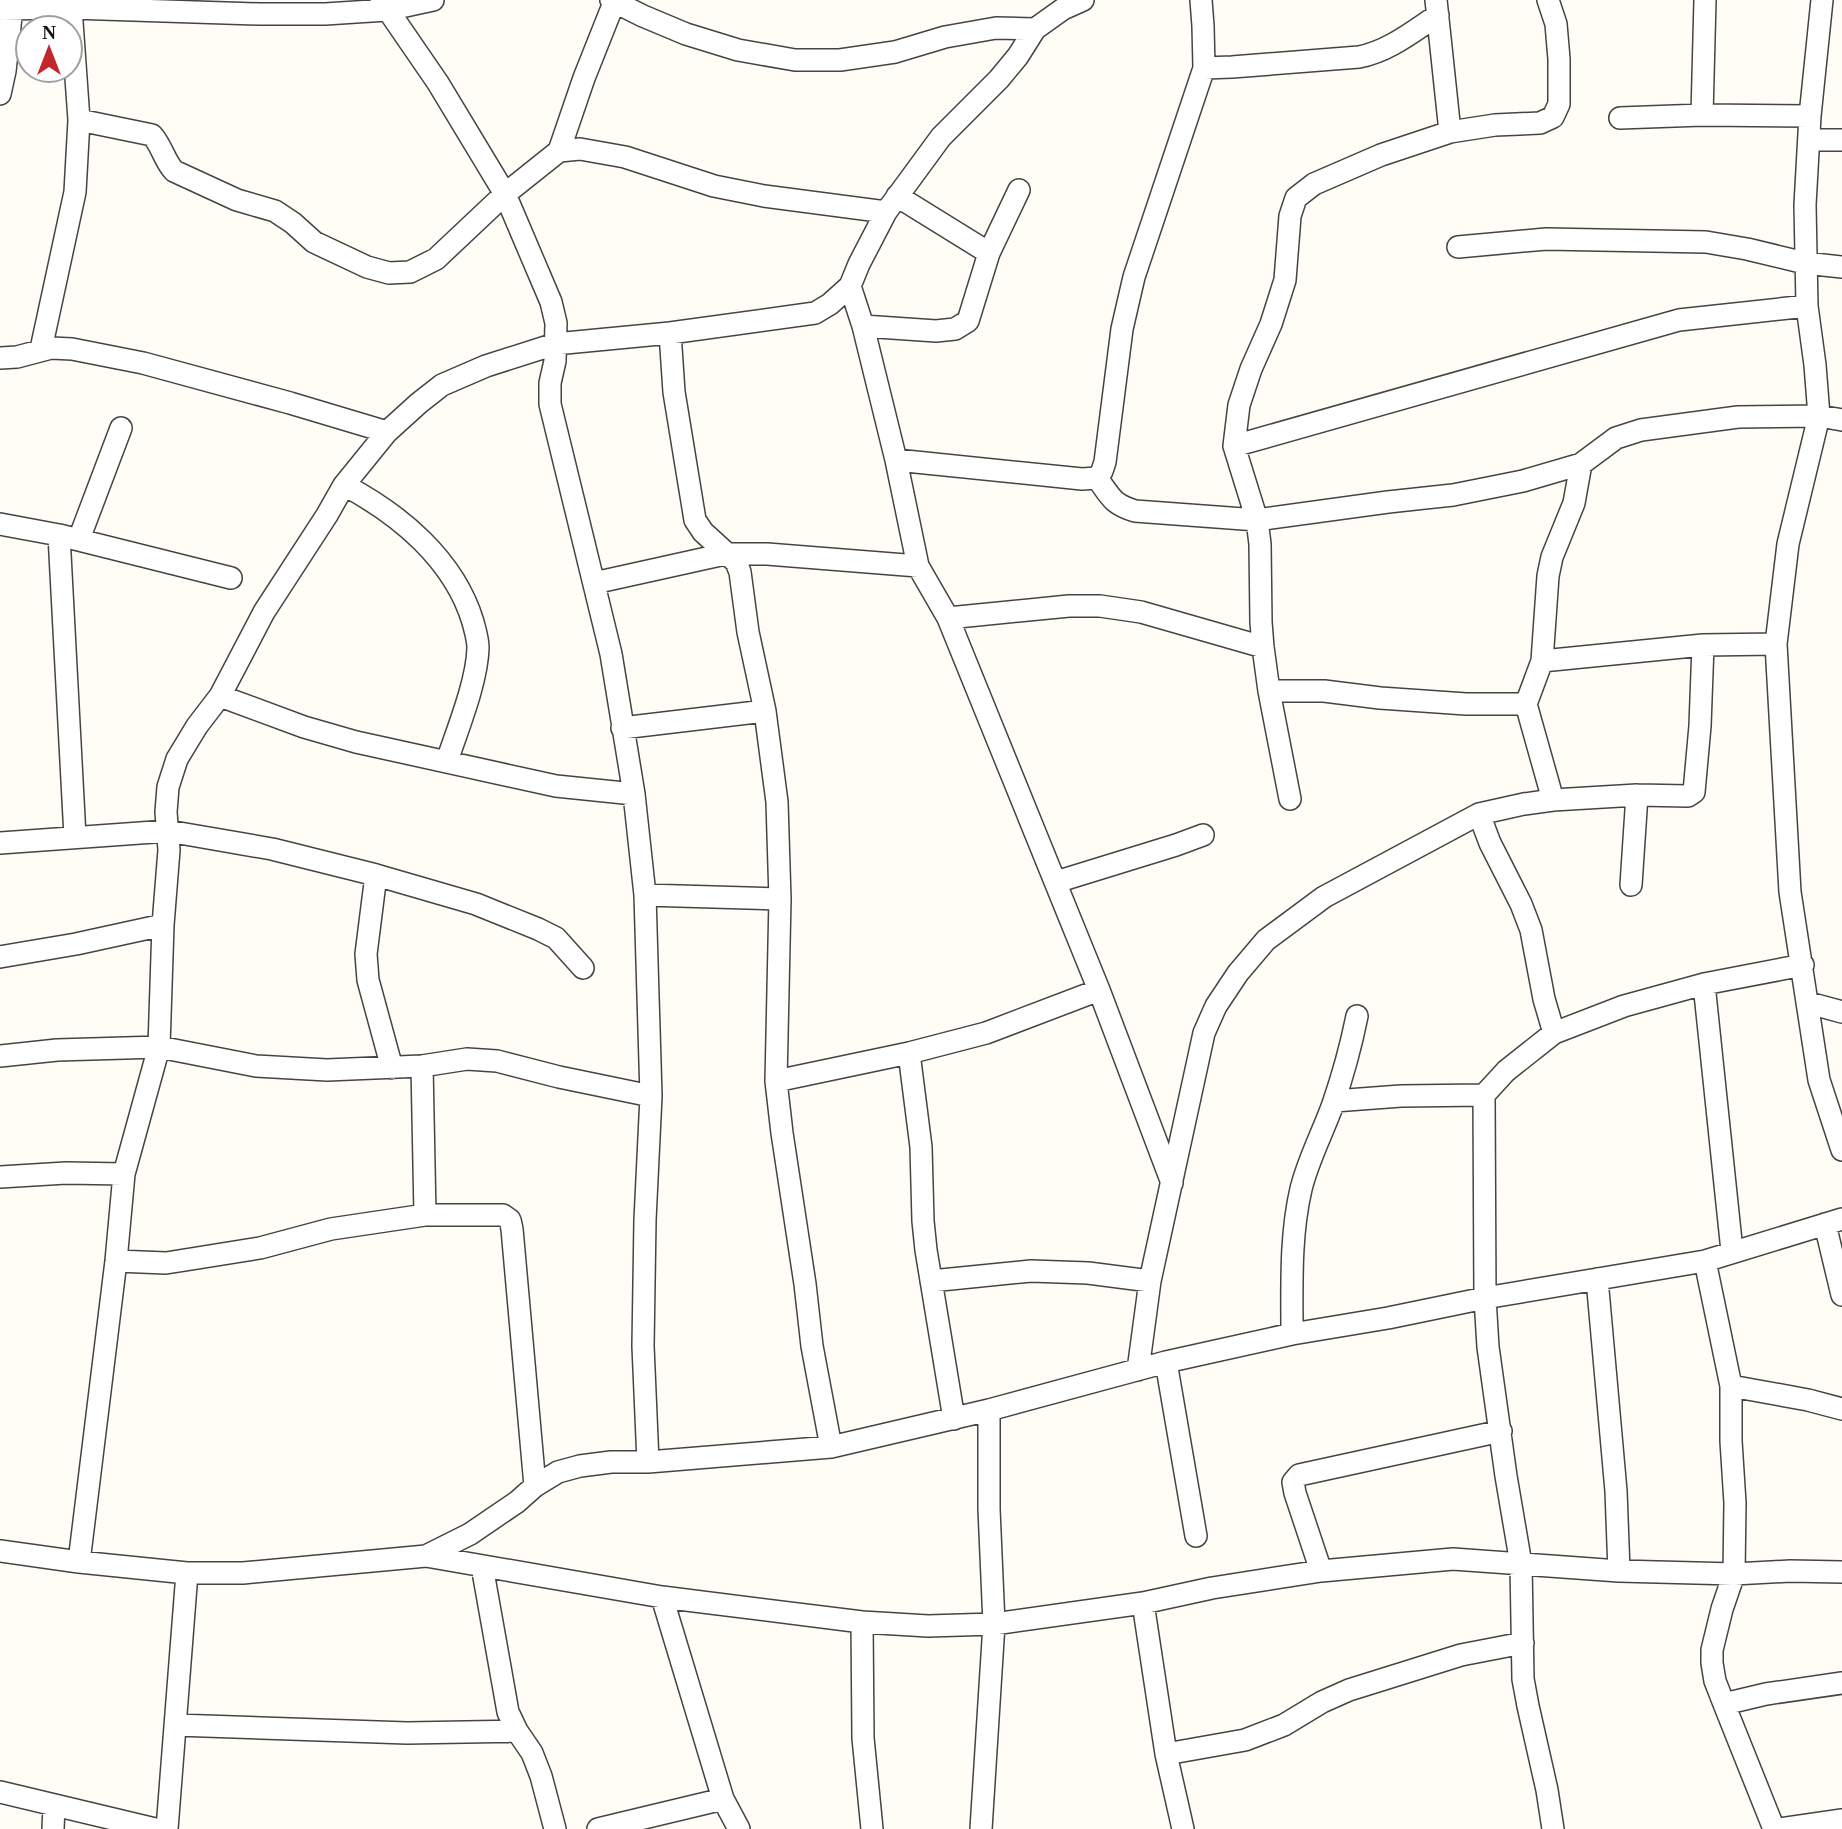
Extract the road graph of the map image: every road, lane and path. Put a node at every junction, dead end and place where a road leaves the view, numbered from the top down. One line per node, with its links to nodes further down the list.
1 (433, 0): 10 (street)
2 (613, 0): 13 (street); 23 (street)
3 (1083, 0): 13 (street)
4 (1201, 0): 14 (street)
5 (1548, 0): 20 (street)
6 (1704, 0): 16 (street)
7 (1822, 0): 17 (street)
8 (72, 4): 9 (street); 12 (street); 19 (street)
9 (179, 5): 10 (street)
10 (384, 5): 25 (street)
11 (1437, 8): 14 (street); 20 (street)
12 (6, 9): 15 (street)
13 (1035, 29): 26 (street)
14 (1204, 68): 45 (street)
15 (0, 94)
16 (1702, 116): 17 (street); 18 (street)
17 (1810, 116): 21 (street)
18 (1620, 118)
19 (79, 120): 25 (street); 36 (street)
20 (1450, 132): 42 (street)
21 (1809, 140): 22 (street); 29 (street)
22 (1842, 140)
23 (558, 151): 25 (street); 26 (street)
24 (1018, 190): 28 (street)
25 (505, 194): 35 (street)
26 (892, 204): 28 (street); 31 (street)
27 (1458, 247): 29 (street)
28 (989, 253): 33 (street)
29 (1805, 263): 30 (street); 32 (street)
30 (1842, 267)
31 (850, 286): 33 (street); 34 (street)
32 (1807, 306): 38 (street); 42 (street)
33 (863, 326): 43 (street)
34 (670, 333): 35 (street); 50 (street)
35 (555, 344): 41 (street); 53 (street)
36 (41, 349): 37 (street); 41 (street)
37 (0, 358)
38 (1819, 416): 39 (street); 44 (street); 55 (street)
39 (1842, 420)
40 (121, 428): 49 (street)
41 (387, 432): 46 (street)
42 (1234, 446): 47 (street)
43 (896, 460): 45 (street); 51 (street)
44 (1581, 464): 47 (street); 58 (street)
45 (1097, 478): 47 (street)
46 (344, 485): 60 (street); 64 (street)
47 (1257, 520): 57 (street)
48 (0, 524): 49 (street)
49 (69, 537): 52 (street); 72 (street)
50 (725, 554): 51 (street); 53 (street); 62 (street)
51 (918, 566): 54 (street)
52 (230, 578)
53 (594, 583): 63 (street)
54 (948, 618): 57 (street); 75 (street)
55 (1776, 644): 56 (street); 81 (street)
56 (1703, 645): 58 (street); 66 (street)
57 (1263, 648): 59 (street)
58 (1542, 661): 61 (street)
59 (1269, 691): 61 (street); 67 (street)
60 (220, 696): 64 (street); 70 (street)
61 (1526, 704): 68 (street)
62 (765, 711): 63 (street); 78 (street)
63 (622, 727): 65 (street)
64 (447, 761): 65 (street)
65 (634, 794): 77 (street)
66 (1637, 795): 68 (street); 76 (street)
67 (1290, 799)
68 (1553, 800): 69 (street)
69 (1479, 814): 88 (street); 101 (street)
70 (168, 831): 72 (street); 74 (street); 79 (street)
71 (1203, 835): 75 (street)
72 (75, 838): 73 (street)
73 (0, 843)
74 (376, 875): 82 (street); 93 (street)
75 (1056, 882): 84 (street)
76 (1631, 885)
77 (645, 895): 78 (street); 96 (street)
78 (780, 899): 94 (street)
79 (163, 925): 80 (street); 89 (street)
80 (0, 957)
81 (1803, 965): 83 (street); 85 (street)
82 (583, 968)
83 (1704, 984): 88 (street); 104 (street)
84 (1099, 990): 90 (street); 101 (street)
85 (1809, 1003): 86 (street); 98 (street)
86 (1842, 1012)
87 (1357, 1016): 97 (street)
88 (1554, 1033): 95 (street)
89 (159, 1047): 91 (street); 93 (street); 99 (street)
90 (909, 1053): 94 (street); 108 (street)
91 (0, 1056)
92 (422, 1066): 93 (street); 96 (street); 102 (street)
93 (392, 1068)
94 (776, 1081): 120 (street)
95 (1484, 1095): 97 (street); 111 (street)
96 (651, 1096): 121 (street)
97 (1334, 1101): 112 (street)
98 (1842, 1150)
99 (124, 1174): 100 (street); 105 (street)
100 (0, 1177)
101 (1172, 1182): 109 (street)
102 (425, 1215): 105 (street); 122 (street)
103 (1834, 1221): 104 (street); 110 (street)
104 (1732, 1251): 106 (street)
105 (116, 1261): 126 (street)
106 (1705, 1261): 107 (street); 115 (street)
107 (1597, 1279): 111 (street); 130 (street)
108 (931, 1281): 109 (street); 118 (street)
109 (1150, 1281): 114 (street)
110 (1842, 1294)
111 (1485, 1298): 112 (street); 119 (street)
112 (1292, 1334): 113 (street)
113 (1167, 1362): 114 (street); 123 (street)
114 (1138, 1370): 117 (street)
115 (1731, 1386): 116 (street); 133 (street)
116 (1842, 1409)
117 (989, 1410): 118 (street); 137 (street)
118 (954, 1419): 120 (street)
119 (1501, 1431): 127 (street); 129 (street)
120 (831, 1447): 121 (street)
121 (648, 1462): 122 (street)
122 (535, 1486): 125 (street)
123 (1196, 1536)
124 (0, 1551): 126 (street)
125 (426, 1556): 128 (street); 132 (street)
126 (79, 1562): 132 (street)
127 (1521, 1564): 129 (street); 130 (street); 138 (street)
128 (482, 1566): 134 (street); 142 (street)
129 (1321, 1571): 135 (street)
130 (1619, 1571): 133 (street)
131 (1842, 1572): 133 (street)
132 (187, 1573): 141 (street)
133 (1734, 1574): 140 (street)
134 (662, 1597): 136 (street); 145 (street)
135 (1143, 1603): 137 (street); 143 (street)
136 (863, 1622): 137 (street); 154 (street)
137 (994, 1624): 155 (street)
138 (1522, 1643): 143 (street); 157 (street)
139 (1842, 1682): 140 (street)
140 (1724, 1704): 158 (street)
141 (176, 1724): 142 (street); 150 (street)
142 (517, 1731): 151 (street)
143 (1166, 1754): 156 (street)
144 (0, 1792): 146 (street)
145 (723, 1799): 152 (street); 153 (street)
146 (54, 1806): 148 (street); 149 (street)
147 (1842, 1820): 159 (street)
148 (53, 1829)
149 (155, 1829)
150 (167, 1829)
151 (555, 1829)
152 (598, 1829)
153 (739, 1829)
154 (872, 1829)
155 (981, 1829)
156 (1183, 1829)
157 (1553, 1829)
158 (1774, 1829)
159 (1780, 1829)

